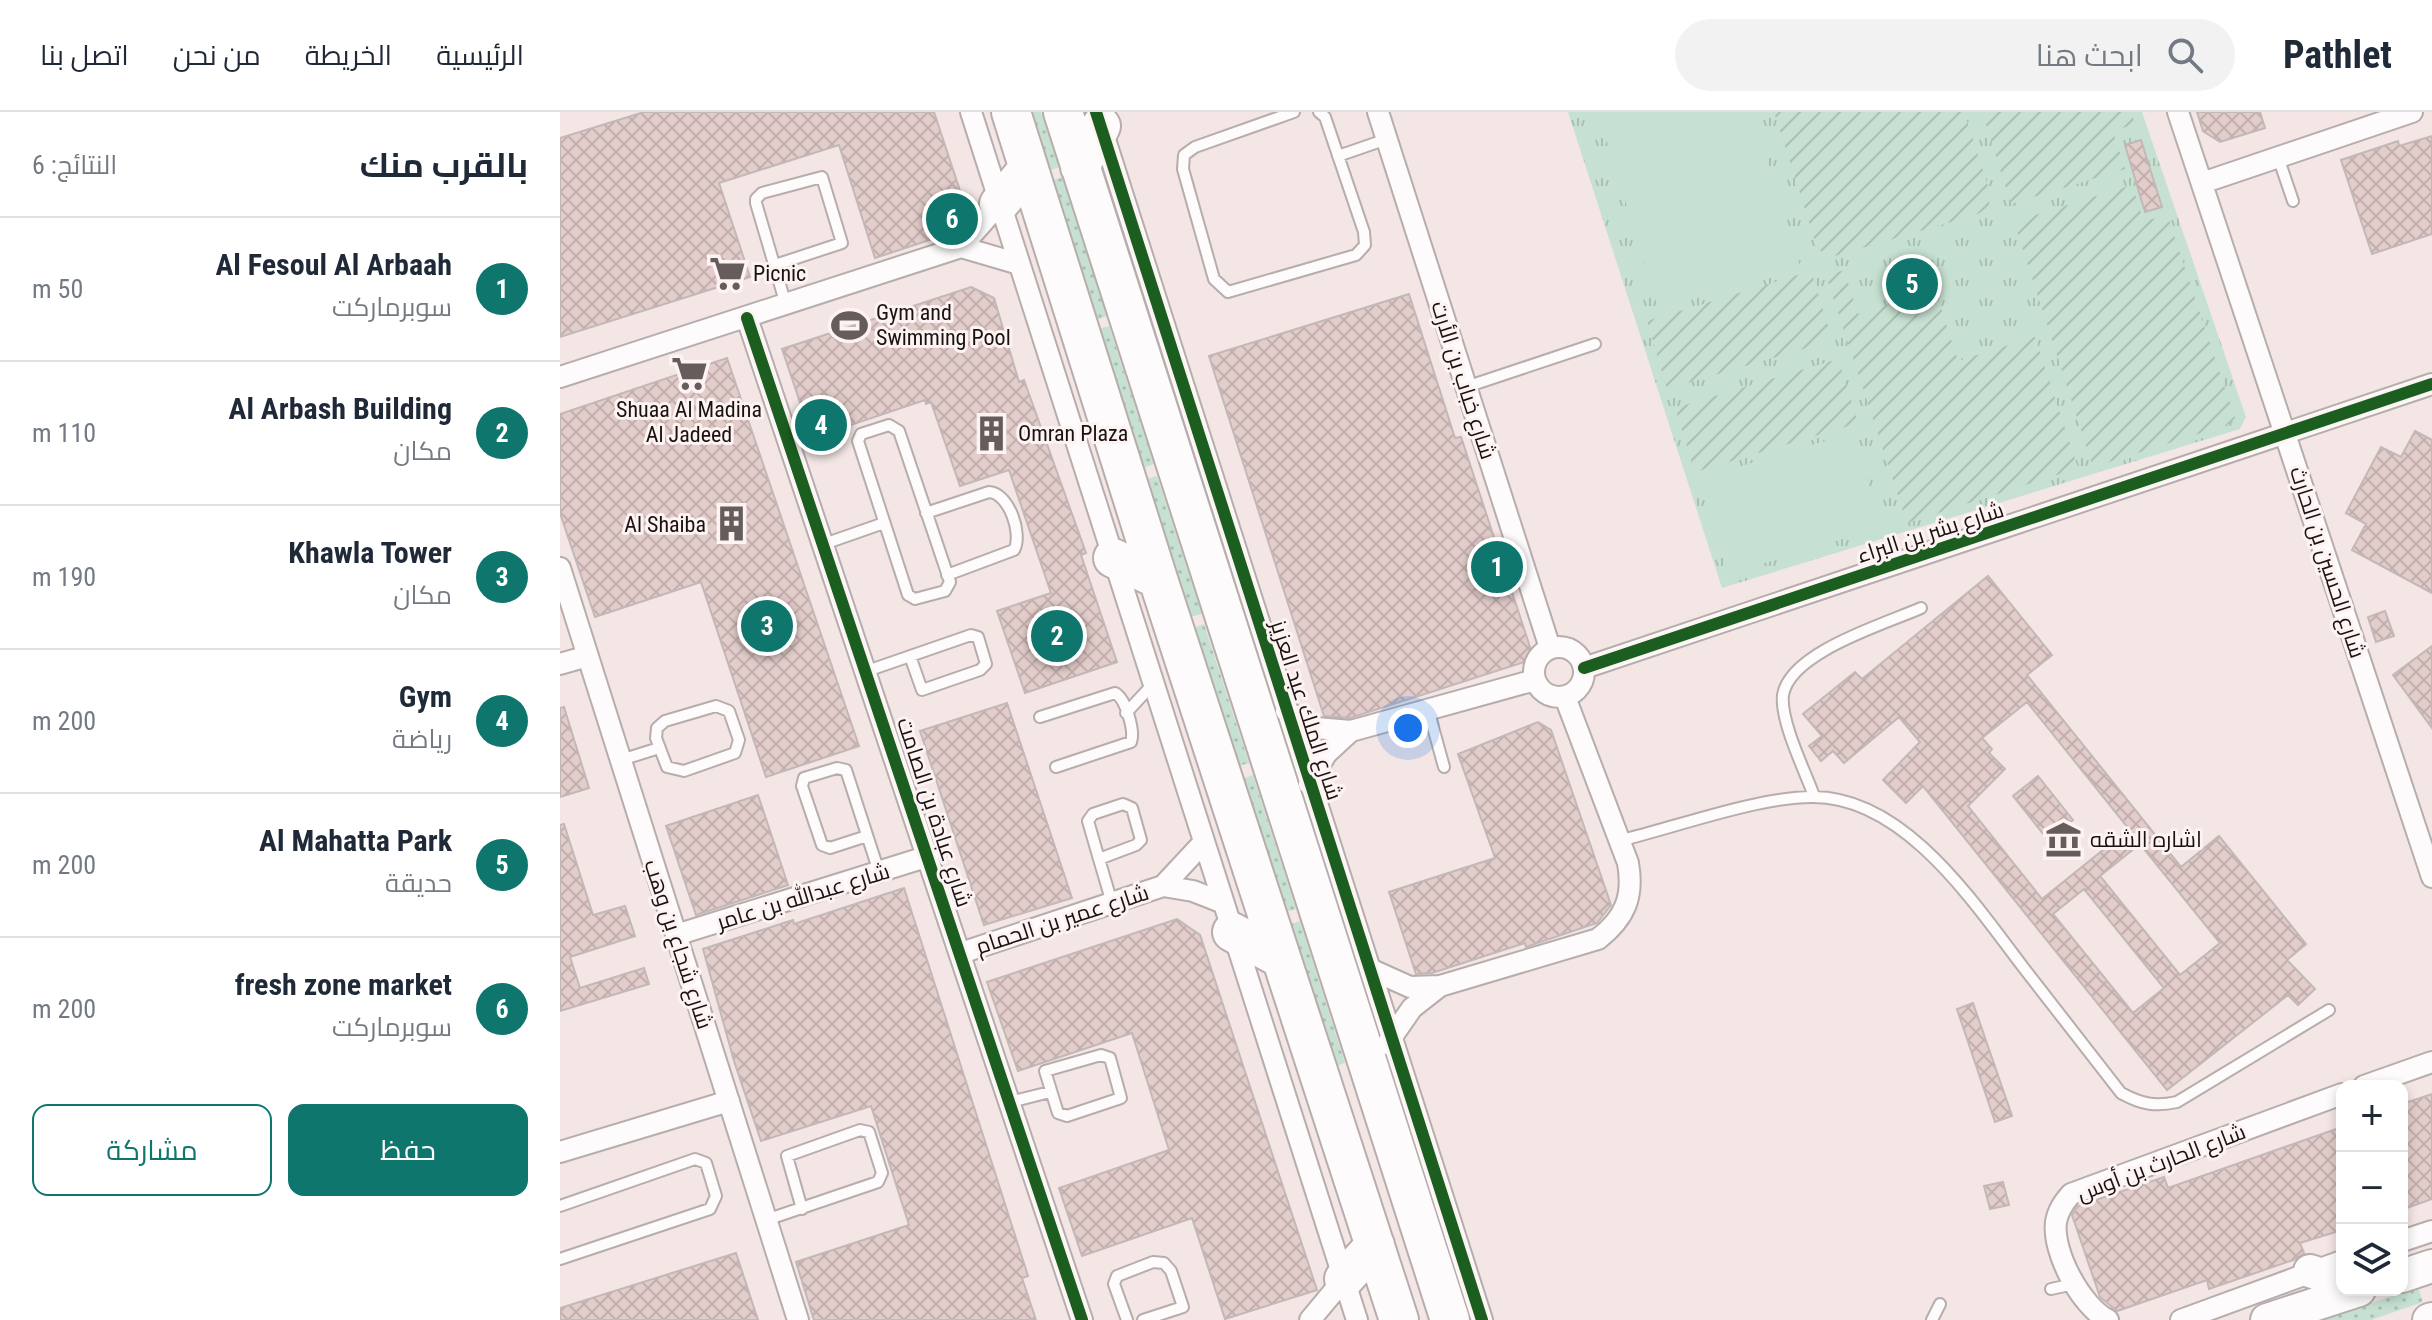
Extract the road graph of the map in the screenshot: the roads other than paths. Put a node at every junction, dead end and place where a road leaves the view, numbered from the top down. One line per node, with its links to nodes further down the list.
1 (971, 112): 17 (street)
2 (1011, 112): 14 (highway)
3 (1063, 112): 13 (highway)
4 (1294, 112): 11 (lane)
5 (1319, 112): 11 (lane)
6 (1378, 112): 10 (street, شارع خباب بن الأرت)
7 (2178, 112): 15 (street, شارع الحسين بن الحارث)
8 (2412, 112): 12 (street)
9 (1103, 117): 13 (highway); 29 (street, شارع الملك عبد العزيز)
10 (1387, 139): 11 (lane); 26 (street, شارع خباب بن الأرت)
11 (1338, 156)
12 (2278, 157): 15 (street); 16 (lane)
13 (1080, 167): 27 (highway)
14 (1027, 170): 17 (highway); 36 (highway)
15 (2202, 183): 28 (street, شارع الحسين بن الحارث)
16 (2293, 201)
17 (999, 204): 18 (street); 19 (street)
18 (961, 247): 19 (street); 21 (street)
19 (1019, 264): 33 (street)
20 (775, 265): 20 (lane); 21 (lane)
21 (786, 305): 22 (street)
22 (747, 318): 24 (street); 32 (street, شارع عبادة بن الصامت)
23 (1595, 344): 26 (lane)
24 (560, 377)
25 (2432, 384): 28 (street, شارع بشر بن البراء)
26 (1466, 387): 38 (street, شارع خباب بن الأرت)
27 (1160, 416): 29 (highway); 78 (highway)
28 (2288, 434): 42 (street, شارع بشر بن البراء); 64 (street, شارع الحسين بن الحارث)
29 (1198, 438): 48 (street, شارع الملك عبد العزيز)
30 (926, 513): 31 (lane); 35 (lane); 35 (lane)
31 (884, 523): 32 (lane); 35 (lane)
32 (824, 544): 43 (street, شارع عبادة بن الصامت)
33 (1113, 558): 36 (highway); 45 (street)
34 (560, 568): 39 (street, شارع شجاع بن وهب)
35 (947, 575)
36 (1158, 579): 70 (highway)
37 (1921, 608): 57 (lane)
38 (1550, 648): 42 (street); 44 (street)
39 (588, 656): 41 (street); 53 (street, شارع شجاع بن وهب)
40 (910, 656): 40 (lane); 43 (lane)
41 (560, 664)
42 (1584, 668): 46 (street)
43 (867, 671): 61 (street, شارع عبادة بن الصامت)
44 (1535, 680): 46 (street); 47 (street)
45 (1153, 684): 49 (lane); 60 (street)
46 (1565, 697): 59 (street)
47 (1428, 709): 51 (street); 55 (lane)
48 (1286, 711): 51 (street); 56 (street, شارع الملك عبد العزيز)
49 (1126, 713): 50 (lane); 54 (lane)
50 (1040, 717)
51 (1351, 731): 56 (street)
52 (659, 748): 52 (lane); 53 (lane)
53 (621, 760): 68 (street, شارع شجاع بن وهب)
54 (1056, 767)
55 (1444, 767)
56 (1309, 784): 71 (street, شارع الملك عبد العزيز)
57 (1814, 796): 59 (lane); 73 (lane)
58 (867, 836): 58 (lane); 63 (lane)
59 (1622, 840): 72 (street)
60 (1203, 843): 65 (street, شارع عمير بن الحمام); 67 (street)
61 (929, 856): 63 (street, شارع عبدالله بن عامر); 69 (street, شارع عبادة بن الصامت)
62 (1099, 859): 62 (lane); 66 (lane)
63 (879, 872): 68 (street, شارع عبدالله بن عامر)
64 (2432, 877)
65 (1163, 886): 66 (street, شارع عمير بن الحمام); 67 (street, شارع عمير بن الحمام)
66 (1112, 903): 69 (street, شارع عمير بن الحمام)
67 (1226, 917): 70 (highway); 94 (street)
68 (676, 935): 80 (street, شارع شجاع بن وهب)
69 (961, 953): 81 (street, شارع عبادة بن الصامت)
70 (1280, 958): 88 (highway)
71 (1370, 969): 72 (street); 74 (street, شارع الملك عبد العزيز)
72 (1440, 986): 74 (street)
73 (2329, 1010)
74 (1390, 1036): 78 (street); 110 (street, شارع الملك عبد العزيز)
75 (2432, 1062): 76 (street)
76 (2381, 1080)
77 (1050, 1092): 77 (lane); 81 (lane)
78 (1375, 1092): 109 (highway)
79 (2336, 1096): 96 (street, شارع الحارث بن أوس)
80 (729, 1101): 82 (street); 85 (street, شارع شجاع بن وهب)
81 (1010, 1102): 102 (street, شارع عبادة بن الصامت)
82 (560, 1152)
83 (560, 1206): 89 (lane)
84 (802, 1209): 84 (lane); 85 (lane)
85 (766, 1220): 101 (street, شارع شجاع بن وهب)
86 (2432, 1231): 87 (street)
87 (2408, 1239)
88 (1375, 1245): 94 (highway); 108 (highway)
89 (560, 1259)
90 (2336, 1263): 92 (street)
91 (2432, 1266): 93 (main road)
92 (2310, 1271): 95 (main road); 113 (street)
93 (2408, 1274)
94 (1344, 1279): 106 (street); 107 (street)
95 (2336, 1280)
96 (2074, 1284): 97 (lane); 112 (street, شارع الحارث بن أوس)
97 (2051, 1289)
98 (2341, 1296): 114 (main road)
99 (1940, 1304): 111 (lane)
100 (1183, 1307): 103 (lane); 104 (lane); 105 (lane)
101 (798, 1320)
102 (1082, 1320)
103 (1127, 1320)
104 (1143, 1320)
105 (1187, 1320)
106 (1310, 1320)
107 (1357, 1320)
108 (1399, 1320)
109 (1450, 1320)
110 (1482, 1320)
111 (1932, 1320)
112 (2108, 1320)
113 (2181, 1320)
114 (2267, 1320)

